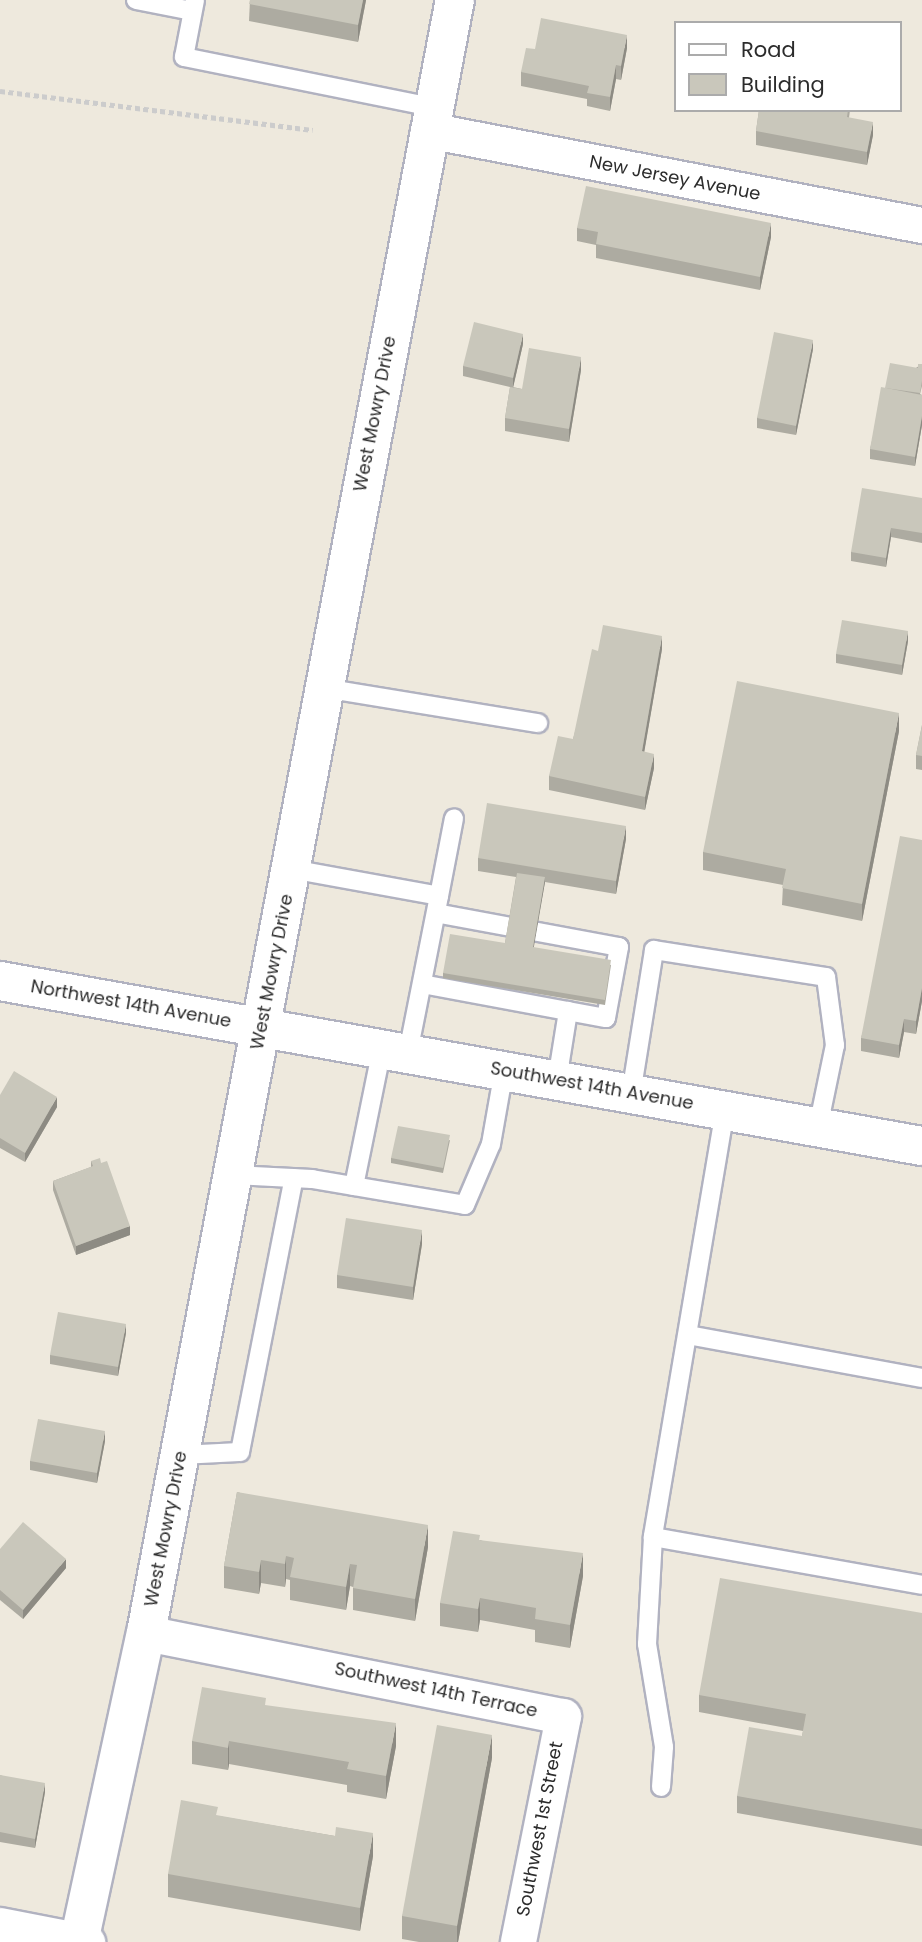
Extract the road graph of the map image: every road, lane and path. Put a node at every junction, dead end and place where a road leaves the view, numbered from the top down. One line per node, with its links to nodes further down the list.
1 (136, 0): 3 (lane)
2 (454, 0): 5 (street, West Mowry Drive)
3 (193, 6): 5 (lane)
4 (0, 92): 6 (path)
5 (431, 119): 7 (street, New Jersey Avenue); 8 (street, West Mowry Drive)
6 (313, 130)
7 (922, 225)
8 (324, 688): 9 (lane); 11 (street, West Mowry Drive)
9 (538, 723)
10 (454, 818): 12 (lane)
11 (292, 869): 12 (lane); 16 (street, West Mowry Drive)
12 (438, 905): 14 (lane); 15 (lane)
13 (0, 981): 16 (street, Northwest 14th Avenue)
14 (422, 984): 15 (lane); 17 (lane)
15 (568, 1011): 19 (lane)
16 (262, 1027): 17 (street, Southwest 14th Avenue); 24 (street, West Mowry Drive)
17 (395, 1051): 18 (street, Southwest 14th Avenue); 26 (lane)
18 (504, 1070): 19 (street, Southwest 14th Avenue); 26 (lane)
19 (557, 1080): 20 (street, Southwest 14th Avenue)
20 (631, 1094): 21 (street, Southwest 14th Avenue); 22 (lane)
21 (725, 1110): 22 (street, Southwest 14th Avenue); 27 (lane)
22 (818, 1127): 23 (street, Southwest 14th Avenue)
23 (922, 1146)
24 (234, 1175): 25 (lane); 29 (street, West Mowry Drive)
25 (295, 1178): 26 (lane); 29 (lane)
26 (354, 1186)
27 (688, 1335): 28 (lane); 30 (lane)
28 (922, 1378)
29 (180, 1455): 32 (street, West Mowry Drive)
30 (653, 1537): 31 (lane); 34 (lane)
31 (922, 1585)
32 (146, 1633): 33 (street, Southwest 14th Terrace); 36 (street, West Mowry Drive)
33 (563, 1716): 37 (street, Southwest 1st Street)
34 (660, 1787)
35 (0, 1924): 36 (street)
36 (82, 1942)
37 (518, 1942)

